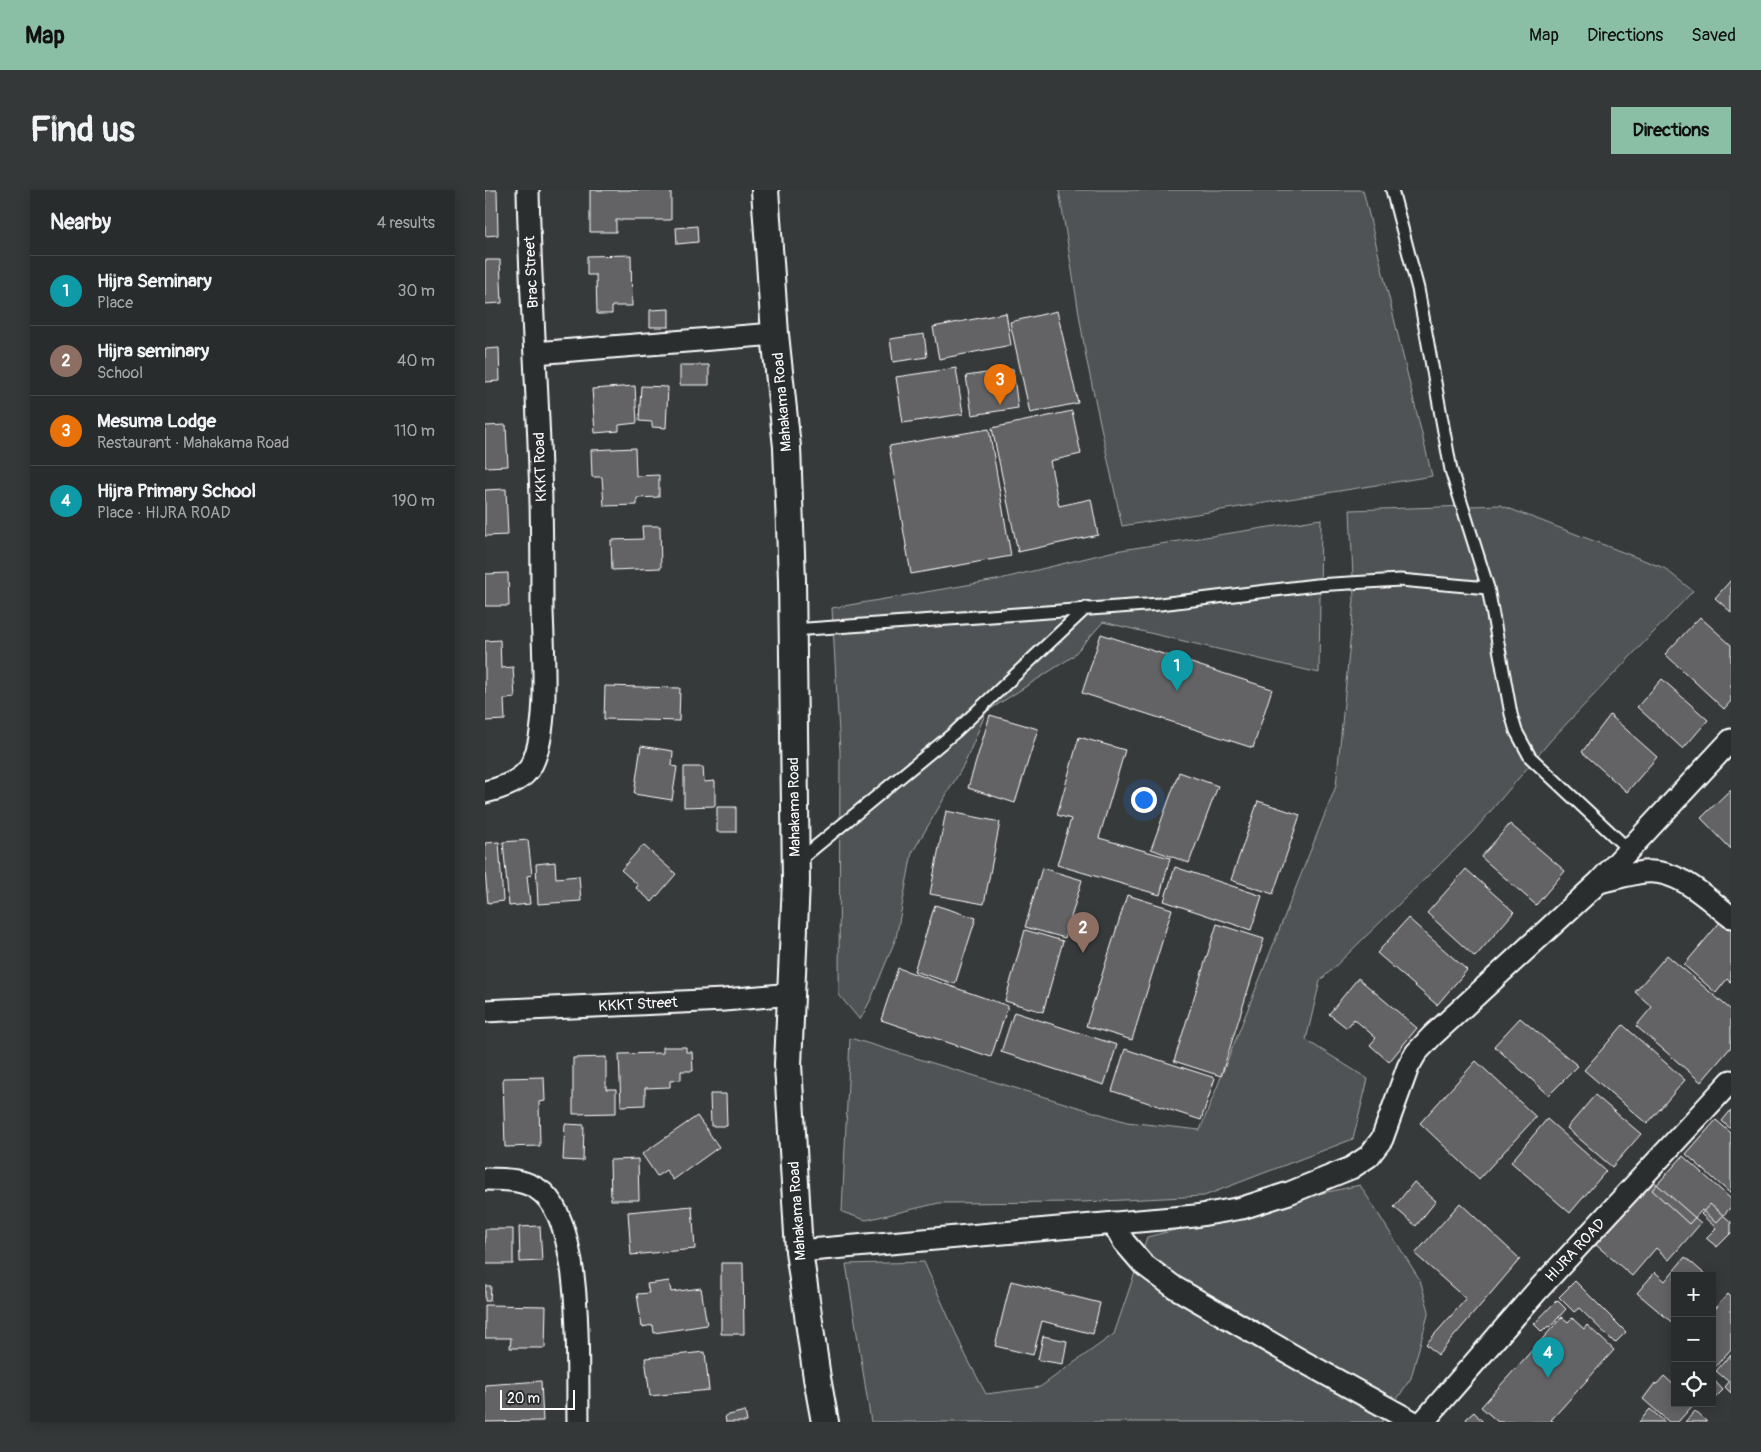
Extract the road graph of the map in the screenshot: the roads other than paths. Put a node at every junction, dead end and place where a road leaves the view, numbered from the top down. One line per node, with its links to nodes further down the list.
1 (528, 190): 5 (street, Brac Street)
2 (765, 190): 4 (street, Mahakama Road)
3 (1392, 190): 6 (lane)
4 (775, 334): 5 (street); 8 (street, Mahakama Road)
5 (535, 353): 10 (street, KKKT Road)
6 (1488, 588): 7 (lane); 11 (lane)
7 (1086, 608): 8 (lane); 12 (lane)
8 (793, 630): 12 (street, Mahakama Road)
9 (1731, 740): 11 (street)
10 (485, 792)
11 (1629, 850): 13 (street)
12 (795, 863): 15 (street, Mahakama Road)
13 (1599, 882): 14 (street); 19 (street)
14 (1731, 917)
15 (792, 994): 16 (street, KKKT Street); 20 (street, Mahakama Road)
16 (485, 1011)
17 (1731, 1081): 24 (street, HIJRA ROAD)
18 (485, 1179): 21 (street)
19 (1113, 1223): 20 (street); 23 (street)
20 (799, 1251): 22 (street, Mahakama Road)
21 (578, 1422)
22 (825, 1422)
23 (1413, 1422)
24 (1423, 1422)

